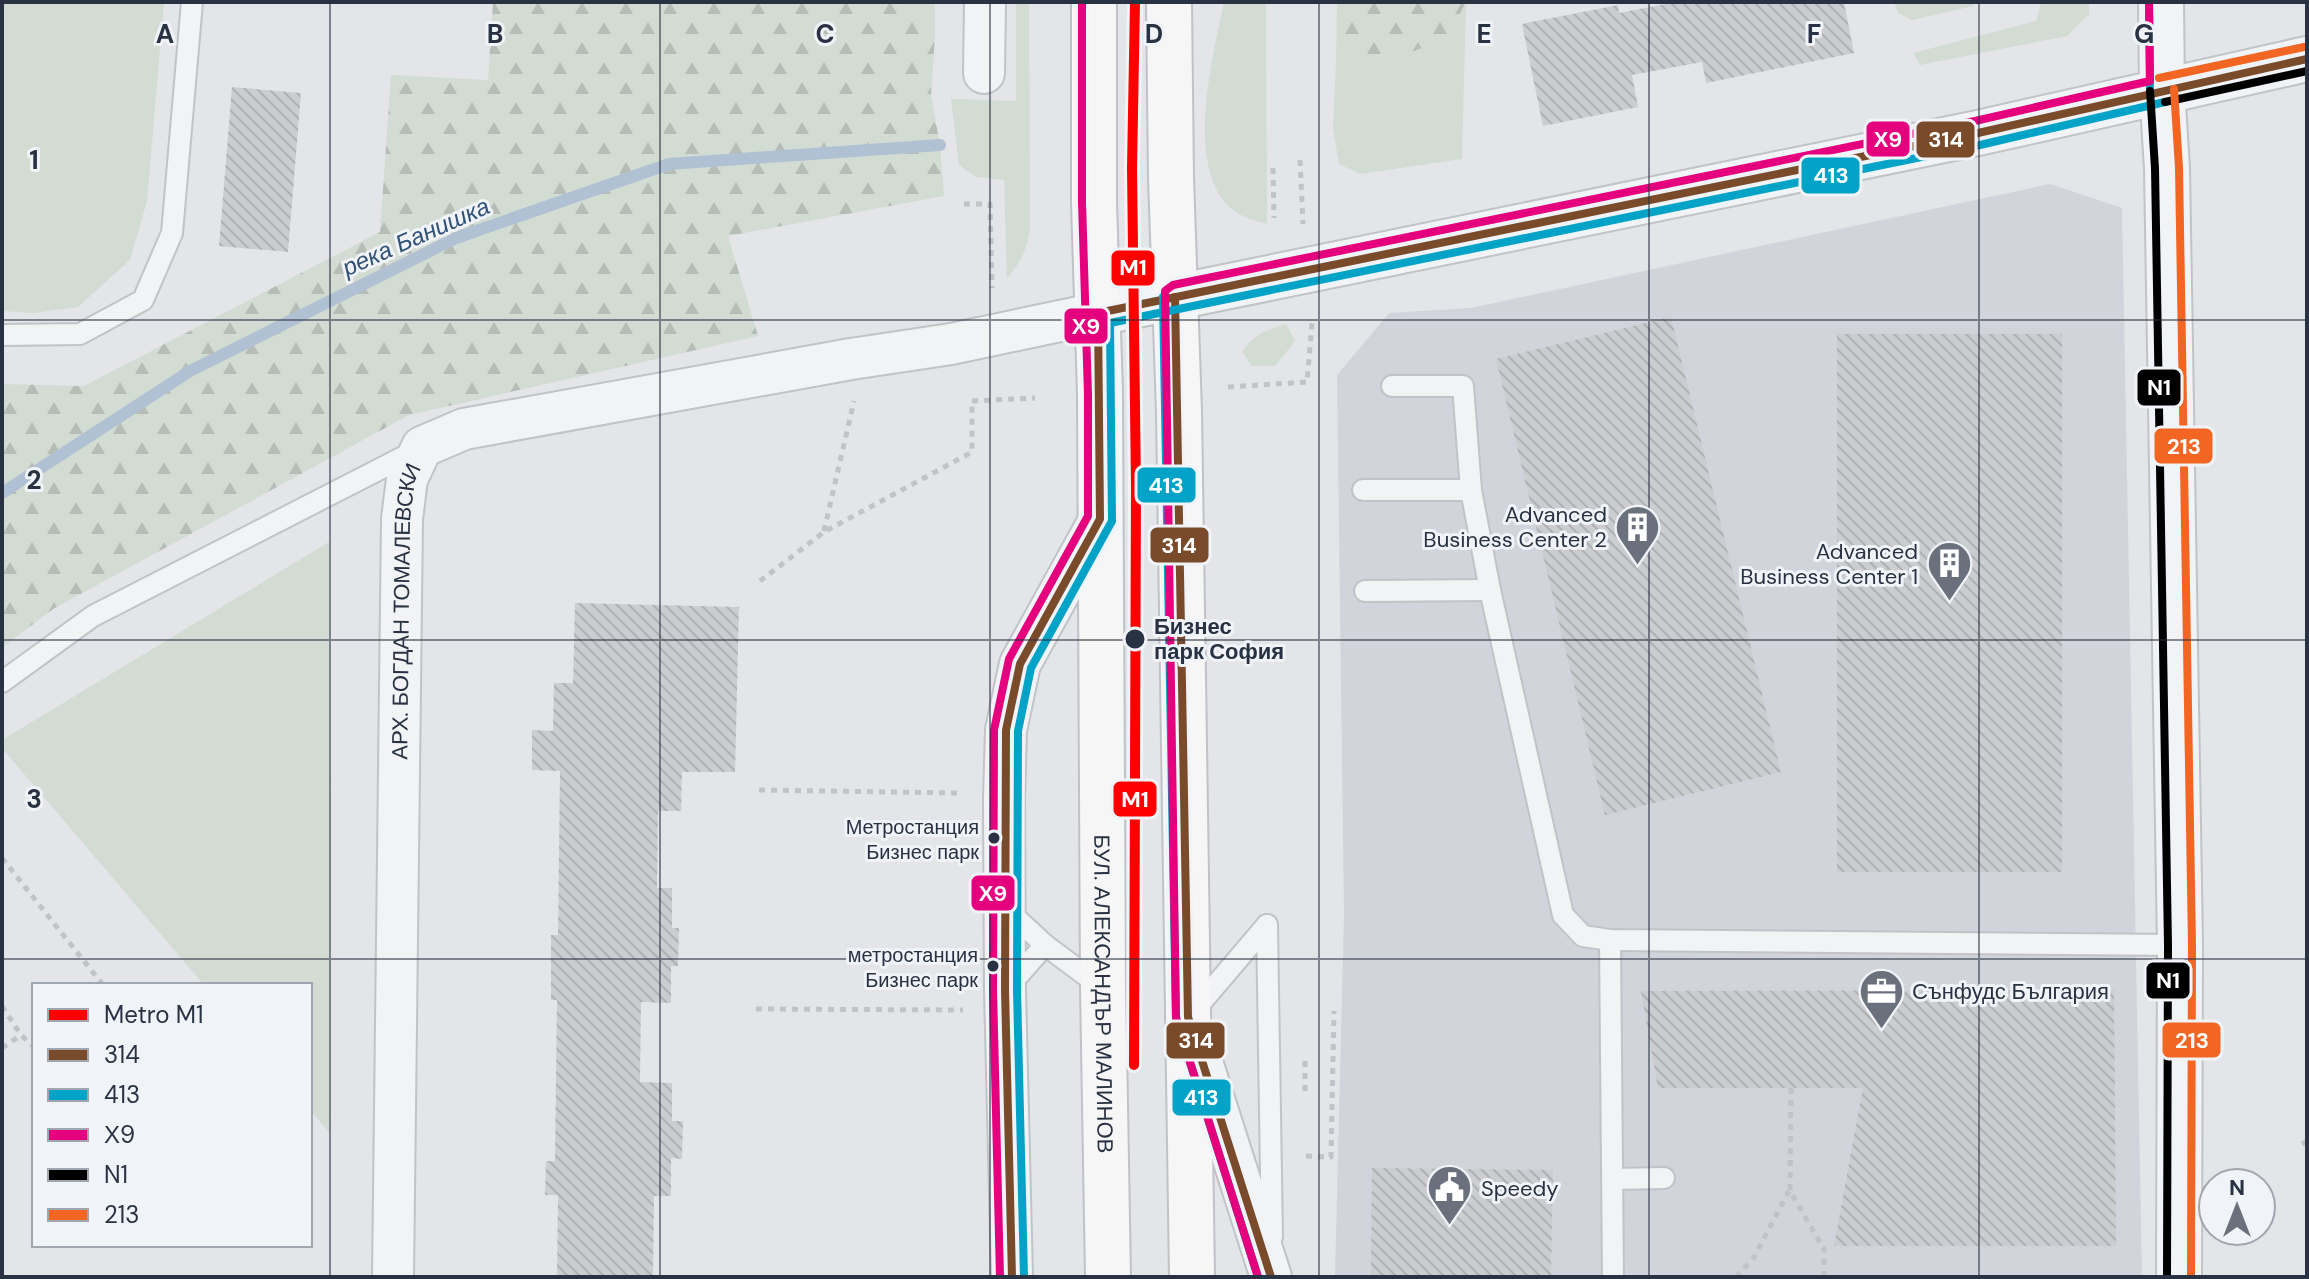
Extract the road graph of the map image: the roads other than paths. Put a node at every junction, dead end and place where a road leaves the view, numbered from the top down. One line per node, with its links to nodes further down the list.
1 (192, 2): 11 (lane)
2 (985, 2): 7 (street)
3 (1094, 2): 10 (main road, БУЛ. АЛЕКСАНДЪР МАЛИНОВ)
4 (1169, 2): 9 (main road)
5 (2161, 2): 8 (street)
6 (2307, 59): 8 (street)
7 (984, 73)
8 (2162, 90): 9 (street); 23 (street)
9 (1175, 297): 10 (street); 26 (main road)
10 (1098, 313): 13 (street, АРХ. БОГДАН ТОМАЛЕВСКИ); 16 (main road, БУЛ. АЛЕКСАНДЪР МАЛИНОВ)
11 (2, 335)
12 (1392, 386): 15 (lane)
13 (422, 447): 19 (lane); 29 (street, АРХ. БОГДАН ТОМАЛЕВСКИ)
14 (1363, 490): 15 (lane)
15 (1471, 490): 17 (lane)
16 (1100, 519): 20 (street, БУЛ. АЛЕКСАНДЪР МАЛИНОВ); 24 (main road, БУЛ. АЛЕКСАНДЪР МАЛИНОВ)
17 (1490, 590): 18 (lane); 21 (lane)
18 (1365, 591)
19 (2, 682)
20 (1005, 908): 22 (lane); 25 (street, БУЛ. АЛЕКСАНДЪР МАЛИНОВ)
21 (1610, 940): 23 (lane); 28 (lane)
22 (1045, 945): 24 (lane); 25 (lane)
23 (2180, 945): 35 (street)
24 (1103, 988): 31 (main road, БУЛ. АЛЕКСАНДЪР МАЛИНОВ)
25 (1005, 990): 30 (street, БУЛ. АЛЕКСАНДЪР МАЛИНОВ)
26 (1188, 1017): 32 (main road); 33 (street); 33 (lane)
27 (1664, 1178): 28 (lane)
28 (1613, 1179): 34 (lane)
29 (393, 1277)
30 (1012, 1277)
31 (1108, 1277)
32 (1192, 1277)
33 (1272, 1277)
34 (1613, 1277)
35 (2179, 1277)

